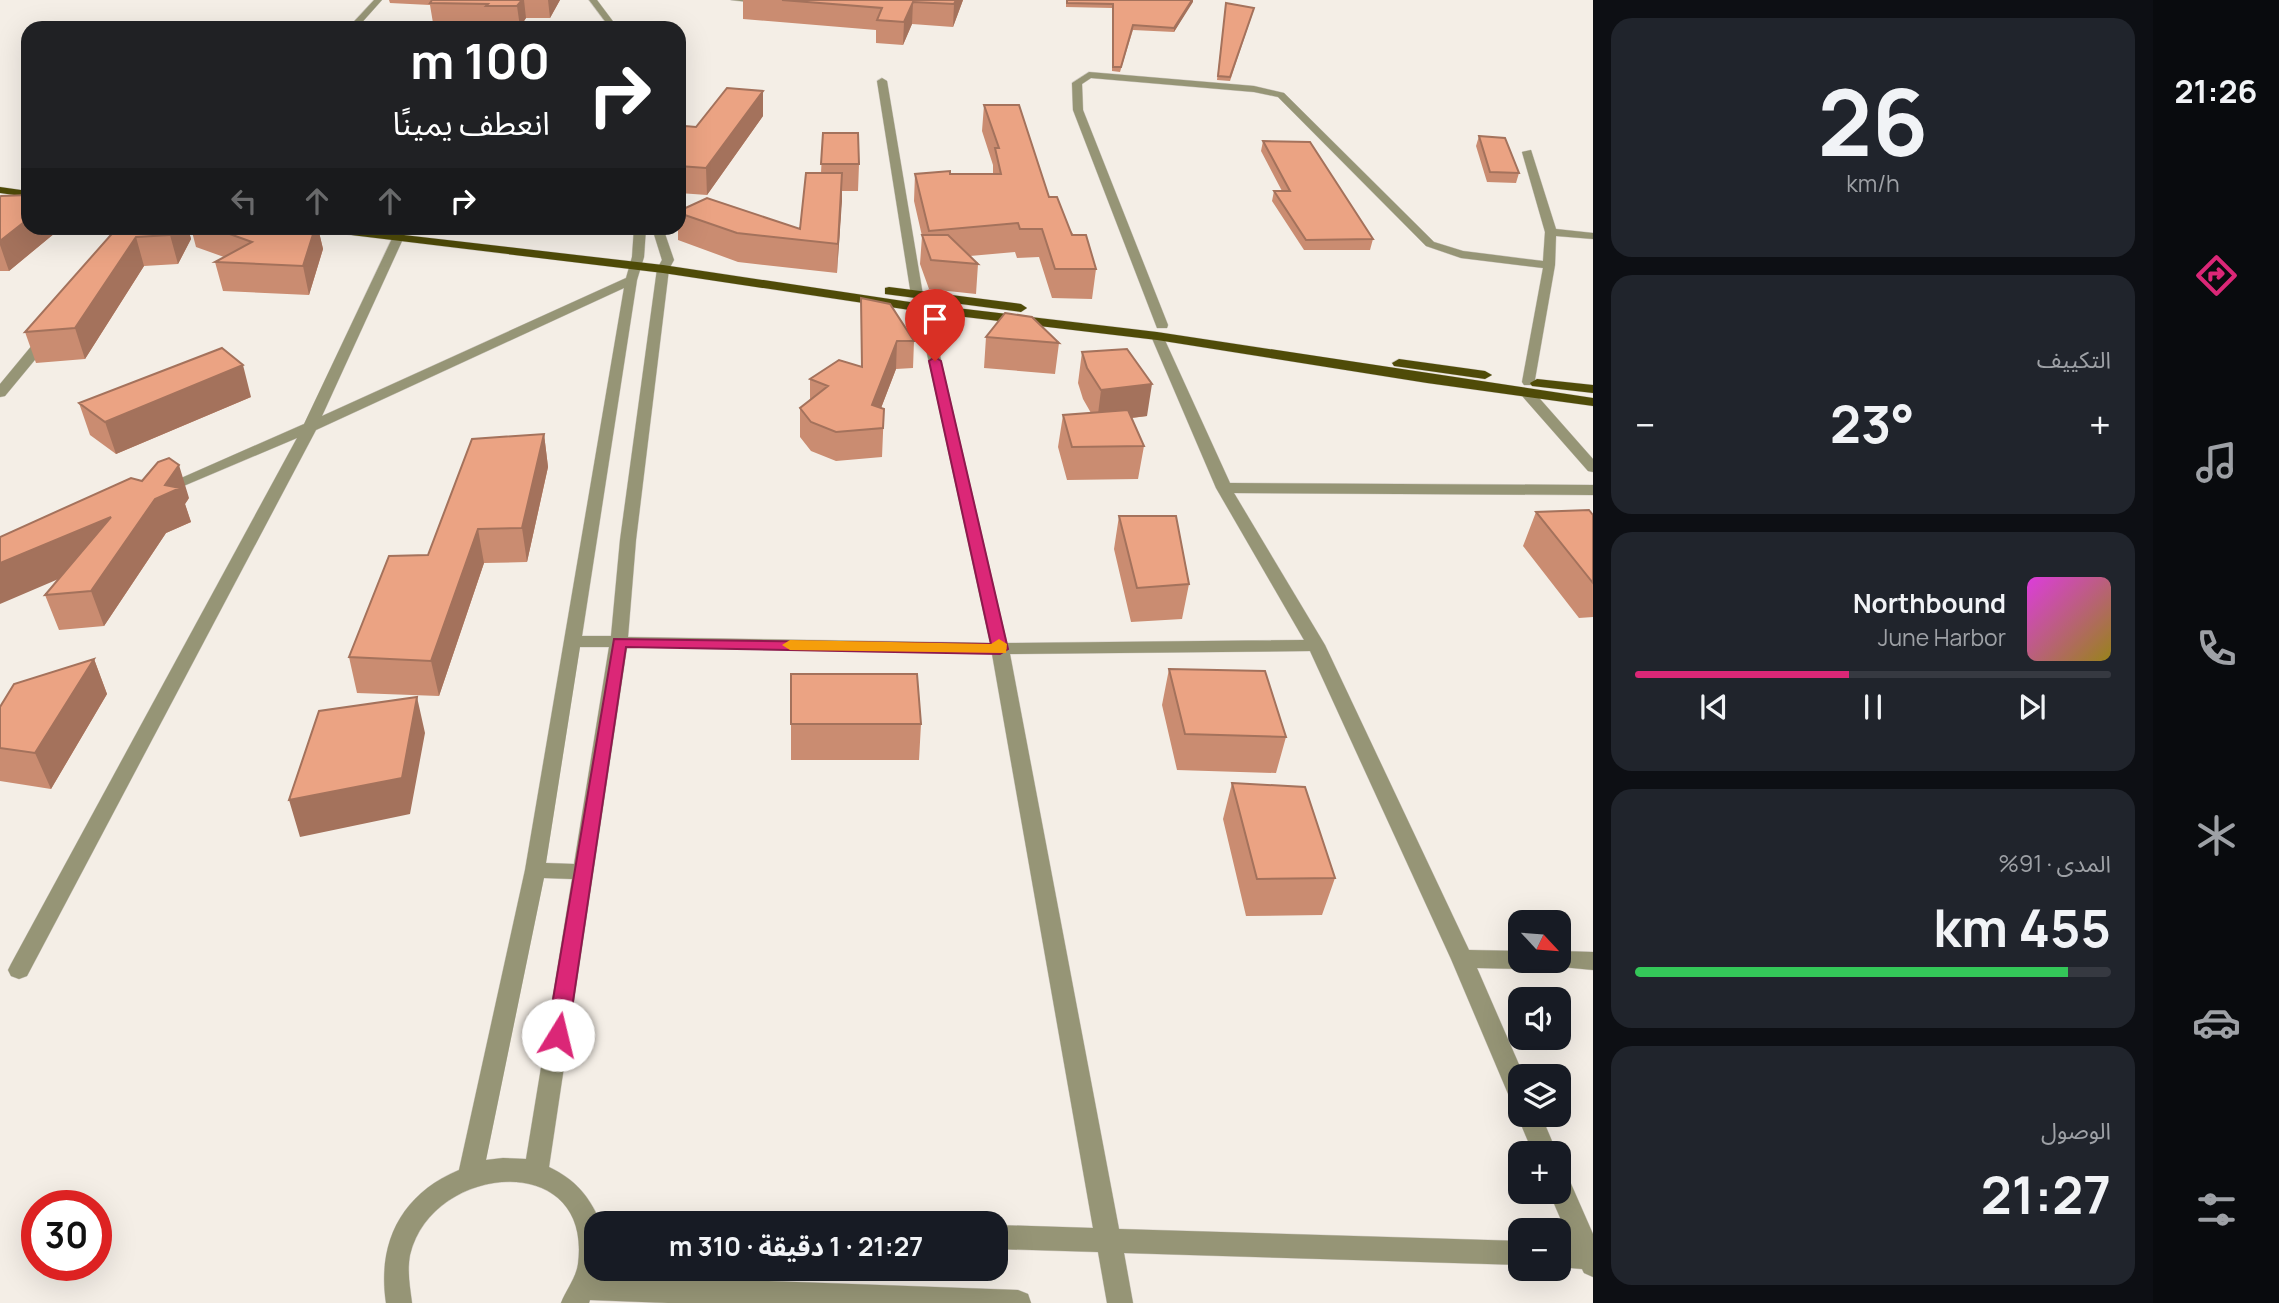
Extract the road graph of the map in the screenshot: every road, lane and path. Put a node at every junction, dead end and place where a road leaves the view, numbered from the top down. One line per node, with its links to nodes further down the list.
1 (377, 0): 5 (street)
2 (593, 0): 6 (street)
3 (735, 0): 4 (street)
4 (776, 3)
5 (358, 21)
6 (609, 21)
7 (882, 81): 23 (street)
8 (1527, 152): 13 (street)
9 (0, 178): 10 (main road)
10 (21, 180)
11 (0, 190): 12 (main road)
12 (21, 193)
13 (1551, 232): 19 (street); 20 (street)
14 (398, 235): 30 (street)
15 (419, 235): 22 (main road)
16 (461, 235): 22 (main road)
17 (639, 235): 22 (street)
18 (659, 235): 21 (street)
19 (1593, 236)
20 (1549, 264): 25 (street); 26 (street)
21 (665, 265): 22 (main road); 23 (main road); 36 (street)
22 (635, 267): 30 (street); 35 (street)
23 (920, 301): 25 (main road); 38 (street)
24 (60, 321): 28 (street)
25 (1159, 330): 26 (main road); 32 (street)
26 (1529, 388): 27 (main road); 29 (main road); 31 (street)
27 (1593, 389)
28 (0, 393)
29 (1593, 402)
30 (310, 427): 34 (street); 45 (street)
31 (1593, 468)
32 (1224, 488): 33 (street); 37 (street)
33 (1593, 490)
34 (149, 495)
35 (573, 641): 36 (street); 39 (street)
36 (619, 642): 38 (street); 40 (street)
37 (1317, 645): 38 (street); 41 (street)
38 (1000, 649): 52 (street)
39 (535, 870): 40 (street); 48 (street)
40 (583, 872): 47 (street)
41 (1462, 959): 42 (street); 46 (street)
42 (1508, 960)
43 (1572, 960): 44 (street)
44 (1593, 961)
45 (19, 970)
46 (1508, 1066)
47 (536, 1173): 48 (street); 50 (street)
48 (470, 1177): 57 (street)
49 (1567, 1204): 55 (street)
50 (584, 1211)
51 (1008, 1237): 52 (street)
52 (1109, 1240): 53 (street); 59 (street)
53 (1508, 1253)
54 (1571, 1256): 55 (street)
55 (1592, 1259)
56 (579, 1295): 58 (street)
57 (399, 1303)
58 (1017, 1303)
59 (1120, 1303)

